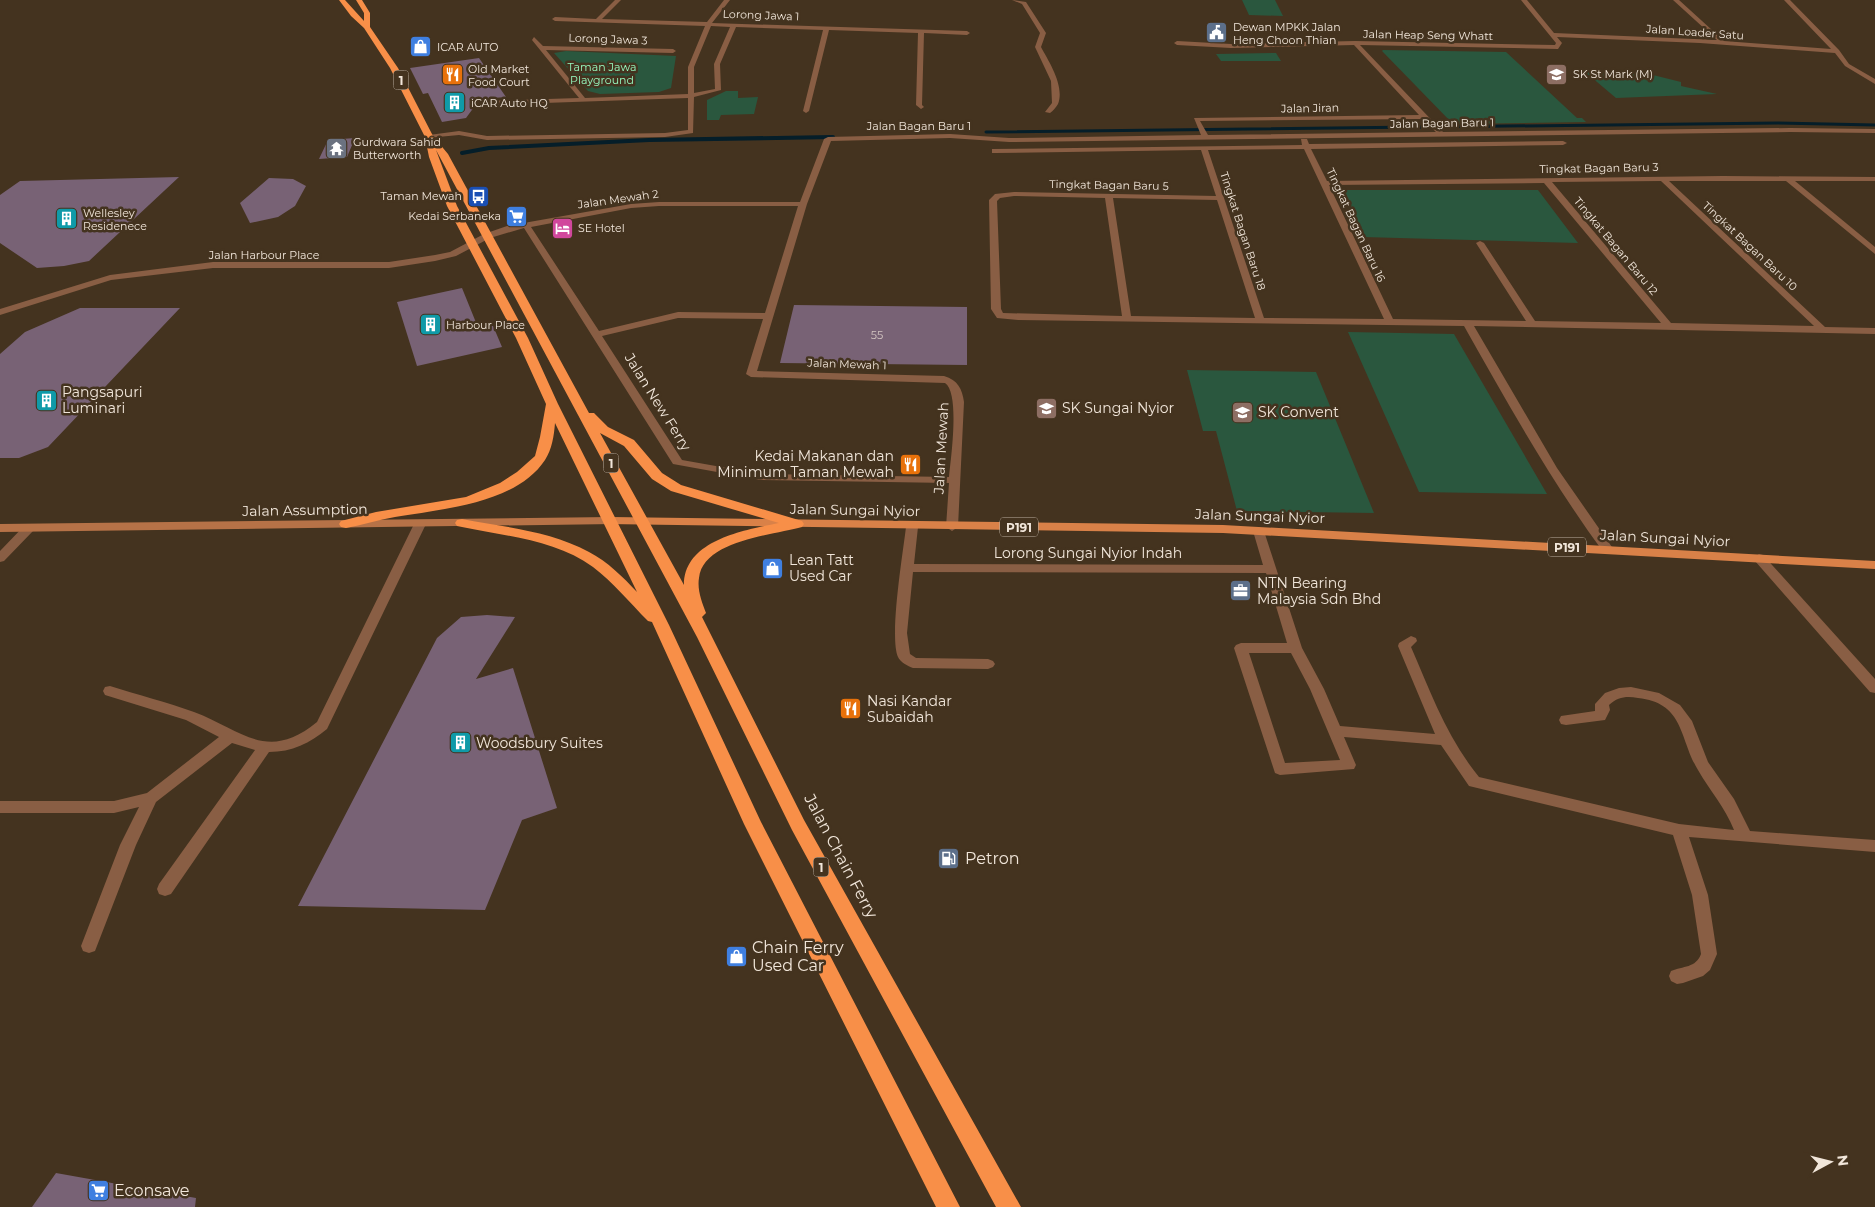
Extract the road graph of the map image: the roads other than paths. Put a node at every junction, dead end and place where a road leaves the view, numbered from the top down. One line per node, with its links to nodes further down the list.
1 (342, 0): 13 (highway, 1)
2 (359, 0): 13 (highway, 1)
3 (618, 0): 10 (street)
4 (727, 0): 11 (street)
5 (1015, 0): 31 (street)
6 (1524, 0): 17 (street)
7 (1676, 0): 20 (street)
8 (1787, 0): 24 (street)
9 (555, 19): 10 (street, Lorong Jawa 1)
10 (598, 20): 11 (street, Lorong Jawa 1)
11 (709, 23): 12 (street, Lorong Jawa 1); 26 (street)
12 (734, 24): 14 (street, Lorong Jawa 1); 26 (street)
13 (367, 27): 37 (highway, 1)
14 (827, 27): 15 (street, Lorong Jawa 1); 30 (street)
15 (921, 31): 16 (street, Lorong Jawa 1); 29 (street)
16 (967, 33)
17 (1552, 35): 20 (street, Jalan Loader Satu); 21 (street, Jalan Heap Seng Whatt)
18 (534, 39): 22 (street)
19 (1177, 43): 21 (street, Jalan Heap Seng Whatt)
20 (1723, 43): 24 (street, Jalan Loader Satu)
21 (1355, 44): 32 (street)
22 (541, 48): 23 (street, Lorong Jawa 3); 27 (street)
23 (673, 51)
24 (1837, 51): 25 (street)
25 (1875, 82)
26 (690, 96): 27 (street); 37 (street)
27 (583, 99): 28 (street)
28 (484, 103)
29 (921, 107)
30 (806, 111)
31 (1048, 112)
32 (1424, 117): 33 (street); 35 (street, Jalan Jiran)
33 (1436, 129): 34 (street, Jalan Bagan Baru 1); 36 (street, Jalan Bagan Baru 1)
34 (1875, 131)
35 (1203, 132): 36 (street, Jalan Bagan Baru 1); 38 (street, Jalan Bagan Baru 1)
36 (1302, 136): 40 (street, Tingkat Bagan Baru 16)
37 (429, 137): 53 (highway, 1); 55 (highway, 1)
38 (1009, 140): 43 (street); 51 (street, Jalan Bagan Baru 1)
39 (1563, 143): 40 (street, Jalan Bagan Baru 1)
40 (1307, 146): 41 (street, Jalan Bagan Baru 1); 48 (street, Tingkat Bagan Baru 16)
41 (1204, 148): 43 (street, Jalan Bagan Baru 1); 50 (street, Tingkat Bagan Baru 18)
42 (995, 150): 43 (street, Jalan Bagan Baru 1)
43 (1012, 150)
44 (1663, 178): 45 (street, Tingkat Bagan Baru 3); 47 (street, Tingkat Bagan Baru 3); 65 (street, Tingkat Bagan Baru 10)
45 (1787, 178): 46 (street, Tingkat Bagan Baru 3); 56 (street)
46 (1875, 179)
47 (1546, 180): 48 (street, Tingkat Bagan Baru 3); 64 (street, Tingkat Bagan Baru 12)
48 (1324, 183): 61 (street, Tingkat Bagan Baru 16)
49 (1109, 196): 50 (street, Tingkat Bagan Baru 5); 59 (street); 59 (street, Tingkat Bagan Baru 5)
50 (1220, 198): 60 (street, Tingkat Bagan Baru 18)
51 (803, 204): 52 (street, Jalan Mewah 2); 58 (street)
52 (526, 225): 53 (street, Jalan Mewah 2); 68 (street, Jalan New Ferry)
53 (487, 236): 55 (street, Jalan Mewah 2); 67 (highway, 1)
54 (1480, 244): 63 (street)
55 (471, 245): 57 (street, Jalan Harbour Place); 69 (highway, 1)
56 (1875, 251)
57 (0, 312)
58 (768, 316): 68 (street); 70 (street, Jalan Mewah 1)
59 (1127, 319): 60 (street)
60 (1261, 321): 61 (street)
61 (1390, 323): 62 (street)
62 (1468, 324): 63 (street); 85 (street)
63 (1533, 325): 64 (street)
64 (1669, 327): 65 (street)
65 (1823, 330): 66 (street)
66 (1875, 331)
67 (541, 334): 69 (highway); 72 (highway, 1)
68 (598, 334): 73 (street, Jalan New Ferry)
69 (522, 338): 71 (highway, 1)
70 (944, 379): 73 (street, Jalan Mewah)
71 (552, 404): 74 (highway, 1); 77 (highway)
72 (578, 405): 75 (highway, 1); 79 (highway)
73 (954, 480): 81 (street, Jalan Mewah)
74 (611, 521): 75 (main road, P191); 76 (street, Jalan Assumption / P191); 91 (highway, 1)
75 (643, 521): 79 (main road, Jalan Sungai Nyior / P191); 92 (highway, Jalan Chain Ferry / 1)
76 (462, 523): 78 (street, Jalan Assumption / P191); 91 (highway)
77 (346, 524): 78 (street, Jalan Assumption / P191); 83 (street, Jalan Assumption / P191)
78 (420, 524): 102 (street)
79 (796, 524): 80 (main road, Jalan Sungai Nyior / P191); 92 (highway)
80 (912, 527): 81 (main road, Jalan Sungai Nyior / P191); 89 (street)
81 (952, 527): 84 (main road, Jalan Sungai Nyior / P191)
82 (0, 528): 83 (street, Jalan Assumption / P191)
83 (29, 528): 86 (street)
84 (1259, 531): 85 (main road, Jalan Sungai Nyior / P191); 90 (street)
85 (1608, 550): 87 (main road, Jalan Sungai Nyior / P191)
86 (0, 558)
87 (1759, 558): 88 (main road, Jalan Sungai Nyior / P191); 96 (street)
88 (1875, 565)
89 (907, 568): 90 (street, Lorong Sungai Nyior Indah); 95 (street)
90 (1269, 569): 94 (street)
91 (661, 625): 111 (highway, 1)
92 (705, 637): 112 (highway, Jalan Chain Ferry / 1)
93 (1411, 641): 101 (street)
94 (1294, 648): 99 (street); 99 (street)
95 (988, 664)
96 (1875, 688)
97 (110, 691): 100 (street)
98 (1566, 720): 106 (street)
99 (1336, 731): 101 (street)
100 (230, 736): 102 (street); 103 (street)
101 (1444, 740): 105 (street)
102 (264, 747): 108 (street)
103 (151, 798): 104 (street); 109 (street)
104 (0, 807)
105 (1679, 830): 106 (street); 110 (street)
106 (1745, 837): 107 (street)
107 (1875, 846)
108 (165, 889)
109 (89, 946)
110 (1677, 976)
111 (948, 1207)
112 (1009, 1207)

